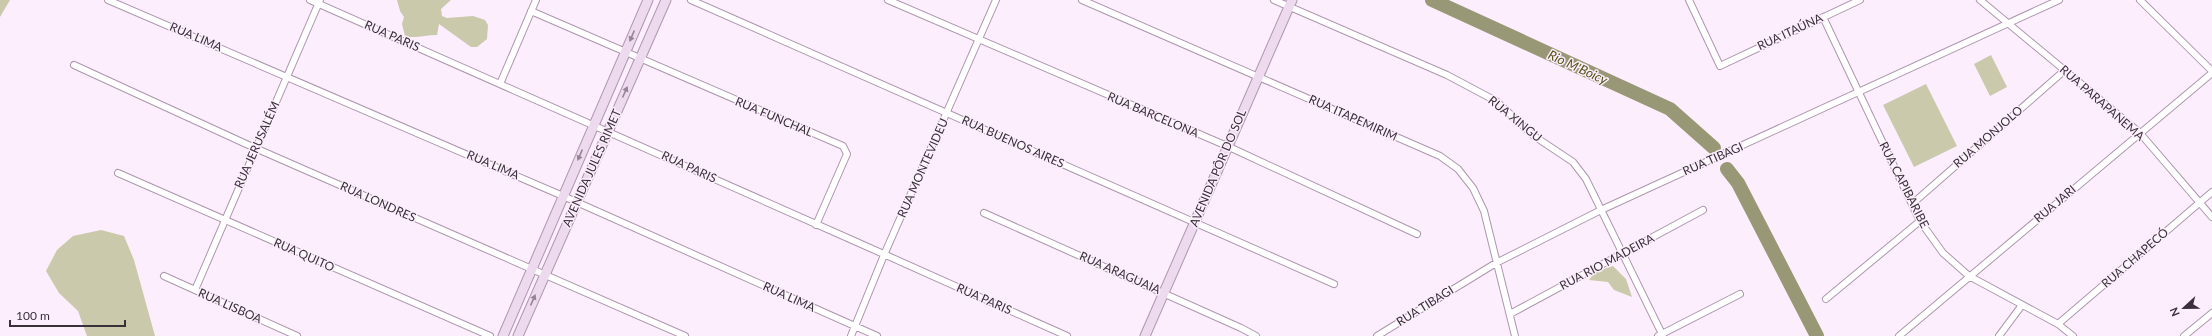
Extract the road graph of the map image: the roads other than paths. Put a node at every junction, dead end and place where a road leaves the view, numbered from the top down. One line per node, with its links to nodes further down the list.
1 (108, 0): 27 (street, RUA LIMA)
2 (310, 0): 16 (street, RUA PARIS)
3 (536, 0): 18 (street)
4 (648, 0): 22 (main road, AVENIDA JULES RIMET, one-way to 22)
5 (666, 0): 23 (main road, AVENIDA JULES RIMET)
6 (691, 0): 31 (street, RUA BUENOS AIRES)
7 (888, 0): 21 (street, RUA BARCELONA)
8 (996, 0): 21 (street, RUA MONTEVIDEU)
9 (1082, 0): 28 (street, RUA ITAPEMIRIM)
10 (1274, 0): 17 (street, RUA XINGU)
11 (1690, 0): 19 (street, RUA ITAÚNA)
12 (1860, 0): 19 (street, RUA ITAÚNA)
13 (1980, 0): 20 (street, RUA PARAPANEMA)
14 (2059, 0): 20 (street, RUA TIBAGI)
15 (2140, 0): 26 (street)
16 (319, 2): 27 (street, RUA JERUSALÉM); 29 (street, RUA PARIS)
17 (1290, 3): 28 (main road, AVENIDA PÔR DO SOL); 43 (street, RUA XINGU)
18 (531, 11): 22 (street, RUA FUNCHAL); 29 (street)
19 (1823, 17): 30 (street, RUA CAPIBARIBE)
20 (2008, 23): 25 (street, RUA PARAPANEMA); 30 (street, RUA TIBAGI)
21 (979, 40): 31 (street, RUA MONTEVIDEU); 35 (street, RUA BARCELONA)
22 (625, 53): 23 (street, RUA FUNCHAL); 32 (main road, AVENIDA JULES RIMET)
23 (640, 59): 33 (main road, AVENIDA JULES RIMET, one-way to 23); 50 (street, RUA FUNCHAL)
24 (74, 65): 36 (street, RUA LONDRES)
25 (2064, 70): 34 (street, RUA PARAPANEMA); 42 (street, RUA MONJOLO)
26 (2212, 72): 34 (street, RUA JARI)
27 (287, 76): 36 (street, RUA JERUSALÉM); 39 (street, RUA LIMA)
28 (1258, 77): 35 (main road, AVENIDA PÔR DO SOL); 54 (street, RUA ITAPEMIRIM)
29 (500, 84): 32 (street, RUA PARIS)
30 (1859, 92): 42 (street, RUA CAPIBARIBE); 43 (street, RUA TIBAGI)
31 (947, 113): 49 (street, RUA BUENOS AIRES); 52 (street, RUA MONTEVIDEU)
32 (593, 124): 33 (street, RUA PARIS); 39 (main road, AVENIDA JULES RIMET, one-way to 39)
33 (608, 130): 40 (main road, AVENIDA JULES RIMET); 50 (street, RUA PARIS)
34 (2139, 132): 41 (street, RUA PARAPANEMA); 58 (street, RUA JARI)
35 (1227, 146): 49 (main road, AVENIDA PÔR DO SOL); 51 (street, RUA BARCELONA)
36 (255, 148): 47 (street, RUA JERUSALÉM); 55 (street, RUA LONDRES)
37 (118, 173): 47 (street, RUA QUITO)
38 (2212, 192): 41 (street, RUA CHAPECÓ)
39 (563, 196): 40 (street, RUA LIMA); 55 (main road, AVENIDA JULES RIMET)
40 (577, 202): 56 (main road, AVENIDA JULES RIMET); 68 (street, RUA LIMA)
41 (2200, 202): 46 (street, RUA PARAPANEMA); 67 (street, RUA CHAPECÓ)
42 (1912, 204): 48 (street, RUA CAPIBARIBE)
43 (1601, 210): 53 (street, RUA XINGU); 54 (street, RUA TIBAGI)
44 (1703, 210): 53 (street, RUA RIO MADEIRA)
45 (984, 213): 61 (street, RUA ARAGUAIA)
46 (2212, 217)
47 (224, 220): 60 (street, RUA JERUSALÉM); 71 (street, RUA QUITO)
48 (1920, 221): 58 (street, RUA CAPIBARIBE); 63 (street)
49 (1195, 222): 59 (street, RUA BUENOS AIRES); 61 (main road, AVENIDA PÔR DO SOL)
50 (816, 225): 52 (street, RUA PARIS)
51 (1417, 234)
52 (884, 254): 68 (street, RUA MONTEVIDEU); 77 (street, RUA PARIS)
53 (1622, 254): 66 (street, RUA RIO MADEIRA); 69 (street, RUA XINGU)
54 (1496, 263): 66 (street, RUA ITAPEMIRIM); 80 (street, RUA TIBAGI)
55 (531, 269): 56 (street, RUA LONDRES); 72 (main road, AVENIDA JULES RIMET)
56 (544, 275): 73 (main road, AVENIDA JULES RIMET, one-way to 56); 74 (street, RUA LONDRES)
57 (164, 276): 60 (street, RUA LISBOA)
58 (1969, 276): 64 (street, RUA CAPIBARIBE); 82 (street, RUA JARI)
59 (1334, 284)
60 (194, 290): 70 (street, RUA LISBOA)
61 (1164, 293): 78 (main road, AVENIDA PÔR DO SOL); 79 (street, RUA ARAGUAIA)
62 (1740, 294): 69 (street)
63 (1826, 299)
64 (2022, 305): 67 (street, RUA CAPIBARIBE); 83 (street)
65 (2212, 313): 85 (street)
66 (1510, 314): 81 (street, RUA ITAPEMIRIM)
67 (2058, 324): 84 (street, RUA CAPIBARIBE)
68 (855, 326): 75 (street, RUA MONTEVIDEU); 76 (street, RUA LIMA)
69 (1661, 335)
70 (297, 336)
71 (490, 336)
72 (503, 336)
73 (518, 336)
74 (685, 336)
75 (851, 336)
76 (877, 336)
77 (1067, 336)
78 (1145, 336)
79 (1256, 336)
80 (1377, 336)
81 (1515, 336)
82 (1899, 336)
83 (1999, 336)
84 (2073, 336)
85 (2184, 336)

